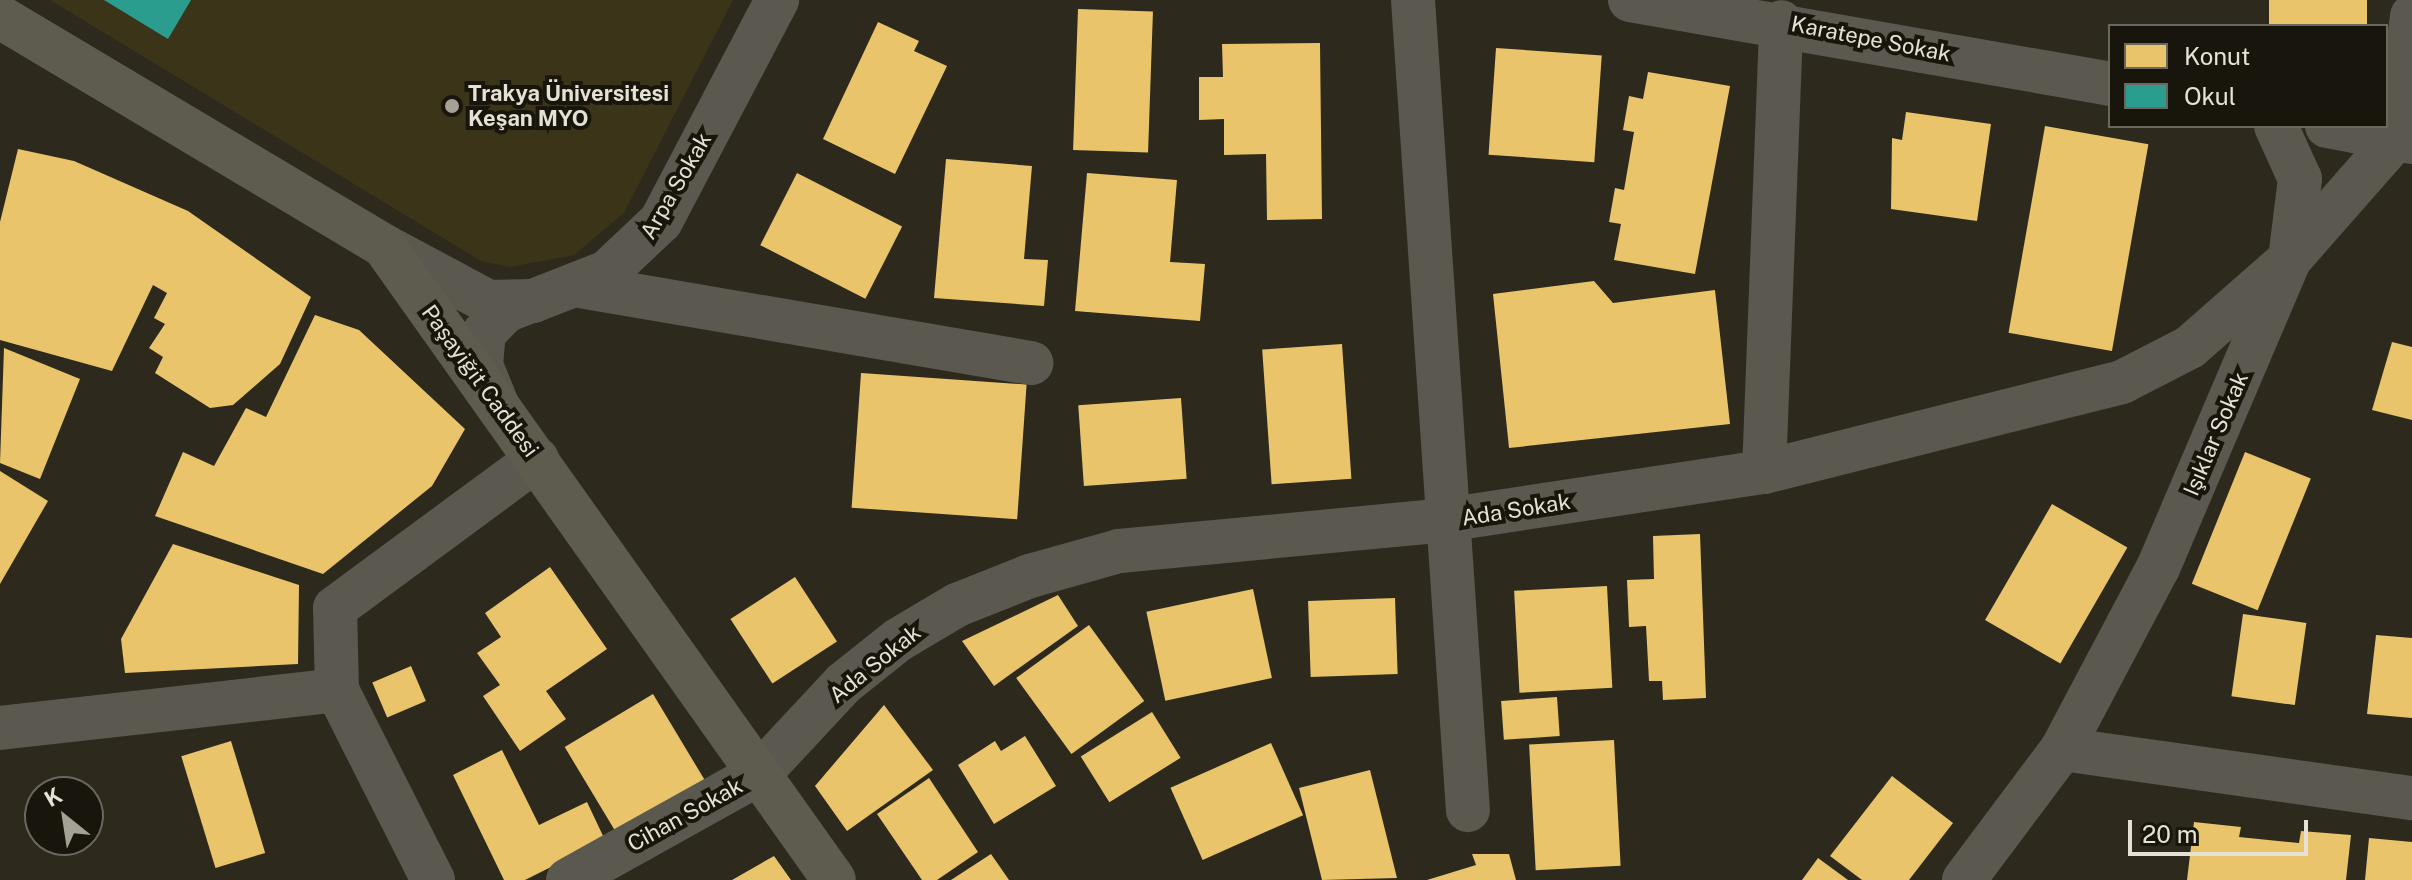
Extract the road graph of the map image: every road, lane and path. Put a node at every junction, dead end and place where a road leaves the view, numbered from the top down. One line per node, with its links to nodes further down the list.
1 (777, 0): 13 (street, Arpa Sokak)
2 (1413, 0): 19 (street)
3 (1630, 0): 6 (street, Karatepe Sokak)
4 (2412, 16): 10 (street)
5 (1, 18): 11 (main road, Paşayiğit Caddesi)
6 (1781, 22): 7 (street, Karatepe Sokak); 18 (street)
7 (2108, 84)
8 (2277, 128): 12 (street)
9 (2347, 128): 10 (street)
10 (2407, 134): 12 (street, Işıklar Sokak)
11 (384, 246): 14 (street, Arpa Sokak); 16 (main road, Paşayiğit Caddesi)
12 (2290, 259): 18 (street, Ada Sokak); 22 (street, Işıklar Sokak)
13 (580, 286): 14 (street, Arpa Sokak); 15 (street)
14 (533, 301): 16 (street)
15 (1031, 363)
16 (499, 407): 17 (main road, Paşayiğit Caddesi)
17 (537, 459): 20 (street); 23 (main road, Paşayiğit Caddesi)
18 (1764, 472): 19 (street, Ada Sokak)
19 (1445, 520): 23 (street, Ada Sokak); 25 (street)
20 (337, 690): 21 (street); 26 (street)
21 (0, 728)
22 (2062, 749): 24 (street); 29 (street, Işıklar Sokak)
23 (760, 773): 27 (street, Cihan Sokak); 28 (main road, Paşayiğit Caddesi)
24 (2412, 798)
25 (1468, 810)
26 (433, 880)
27 (568, 880)
28 (834, 880)
29 (1964, 880)

